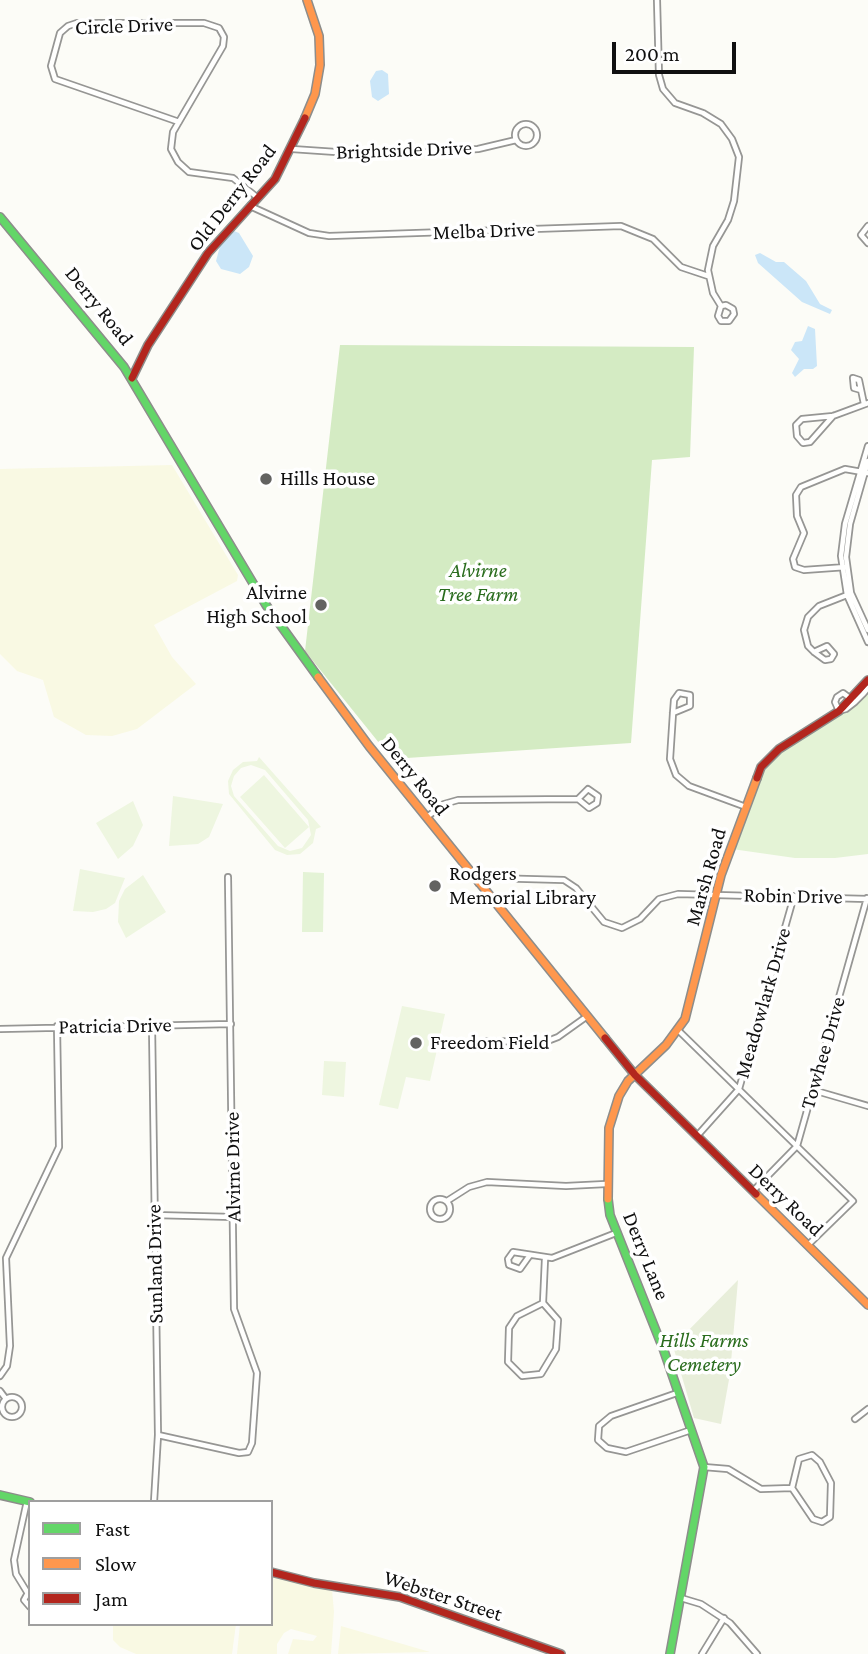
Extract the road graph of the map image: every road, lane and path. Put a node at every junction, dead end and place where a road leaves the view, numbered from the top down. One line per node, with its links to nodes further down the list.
1 (307, 0): 5 (main road, Old Derry Road)
2 (657, 0): 11 (street)
3 (178, 122): 3 (street, Circle Drive); 6 (street, Circle Drive)
4 (516, 139): 4 (street, Brightside Drive); 5 (street, Brightside Drive)
5 (292, 149): 6 (main road, Old Derry Road)
6 (258, 198): 7 (main road, Old Derry Road)
7 (250, 206): 11 (street, Melba Drive); 13 (main road, Old Derry Road)
8 (0, 217): 14 (main road, Derry Road)
9 (868, 226): 10 (street)
10 (868, 243)
11 (708, 276): 12 (street)
12 (721, 306)
13 (138, 365): 14 (main road); 15 (main road, Old Derry Road)
14 (124, 366): 15 (main road, Derry Road)
15 (132, 377): 33 (main road, Derry Road)
16 (861, 390): 17 (street)
17 (866, 403): 18 (street)
18 (833, 416): 18 (street)
19 (868, 446): 21 (street)
20 (868, 461): 21 (street)
21 (864, 472): 22 (street); 22 (street)
22 (844, 567): 23 (street)
23 (849, 594): 24 (street); 25 (street); 26 (street)
24 (868, 630)
25 (868, 642)
26 (814, 652)
27 (868, 680): 29 (main road, Marsh Road)
28 (868, 688): 29 (street, Marsh Road)
29 (854, 700): 32 (main road, Marsh Road)
30 (673, 713): 30 (street); 32 (street)
31 (578, 799): 31 (street); 33 (street)
32 (746, 807): 36 (main road, Marsh Road)
33 (426, 817): 35 (main road, Derry Road)
34 (228, 877): 40 (street, Alvirne Drive)
35 (478, 883): 36 (street, Robin Drive); 39 (main road, Derry Road)
36 (717, 895): 37 (street, Robin Drive); 44 (main road, Marsh Road)
37 (794, 896): 38 (street, Robin Drive); 47 (street, Meadowlark Drive)
38 (868, 899): 48 (street, Towhee Drive)
39 (586, 1017): 45 (street); 46 (main road, Derry Road)
40 (231, 1024): 42 (street, Patricia Drive); 56 (street, Alvirne Drive)
41 (57, 1026): 42 (street, Patricia Drive); 43 (street, Patricia Drive); 63 (street)
42 (152, 1026): 55 (street, Sunland Drive)
43 (0, 1029)
44 (679, 1031): 46 (main road, Marsh Road); 47 (street)
45 (482, 1041)
46 (635, 1075): 50 (main road, Derry Road); 52 (main road, Derry Lane)
47 (739, 1090): 50 (street, Meadowlark Drive); 51 (street)
48 (813, 1090): 49 (street); 51 (street, Towhee Drive)
49 (868, 1106)
50 (696, 1136): 53 (main road, Derry Road)
51 (797, 1146): 53 (street, Towhee Drive); 58 (street)
52 (606, 1184): 54 (street); 57 (main road, Derry Lane)
53 (752, 1191): 58 (main road, Derry Road)
54 (447, 1201): 54 (street)
55 (154, 1215): 56 (street); 70 (street, Sunland Drive)
56 (233, 1217): 70 (street, Alvirne Drive)
57 (616, 1233): 60 (street); 65 (main road, Derry Lane)
58 (808, 1245): 62 (main road, Derry Road)
59 (530, 1255): 59 (street); 60 (street)
60 (545, 1259): 61 (street)
61 (543, 1303): 61 (street)
62 (868, 1305)
63 (0, 1376)
64 (0, 1391): 66 (street)
65 (677, 1393): 69 (main road, Derry Lane); 69 (street)
66 (6, 1399): 66 (street)
67 (868, 1409): 68 (street)
68 (855, 1419)
69 (691, 1430): 71 (main road, Derry Lane)
70 (158, 1435): 74 (street, Sunland Drive)
71 (704, 1467): 72 (street); 78 (main road, Derry Lane)
72 (792, 1488): 72 (street)
73 (0, 1495): 75 (main road)
74 (154, 1500)
75 (28, 1502): 77 (street)
76 (273, 1573): 80 (main road, Webster Street)
77 (28, 1591)
78 (681, 1598): 79 (street); 82 (main road, Derry Lane)
79 (723, 1618): 83 (street); 84 (street)
80 (536, 1650): 81 (main road, Webster Street)
81 (561, 1654)
82 (670, 1654)
83 (702, 1654)
84 (757, 1654)

